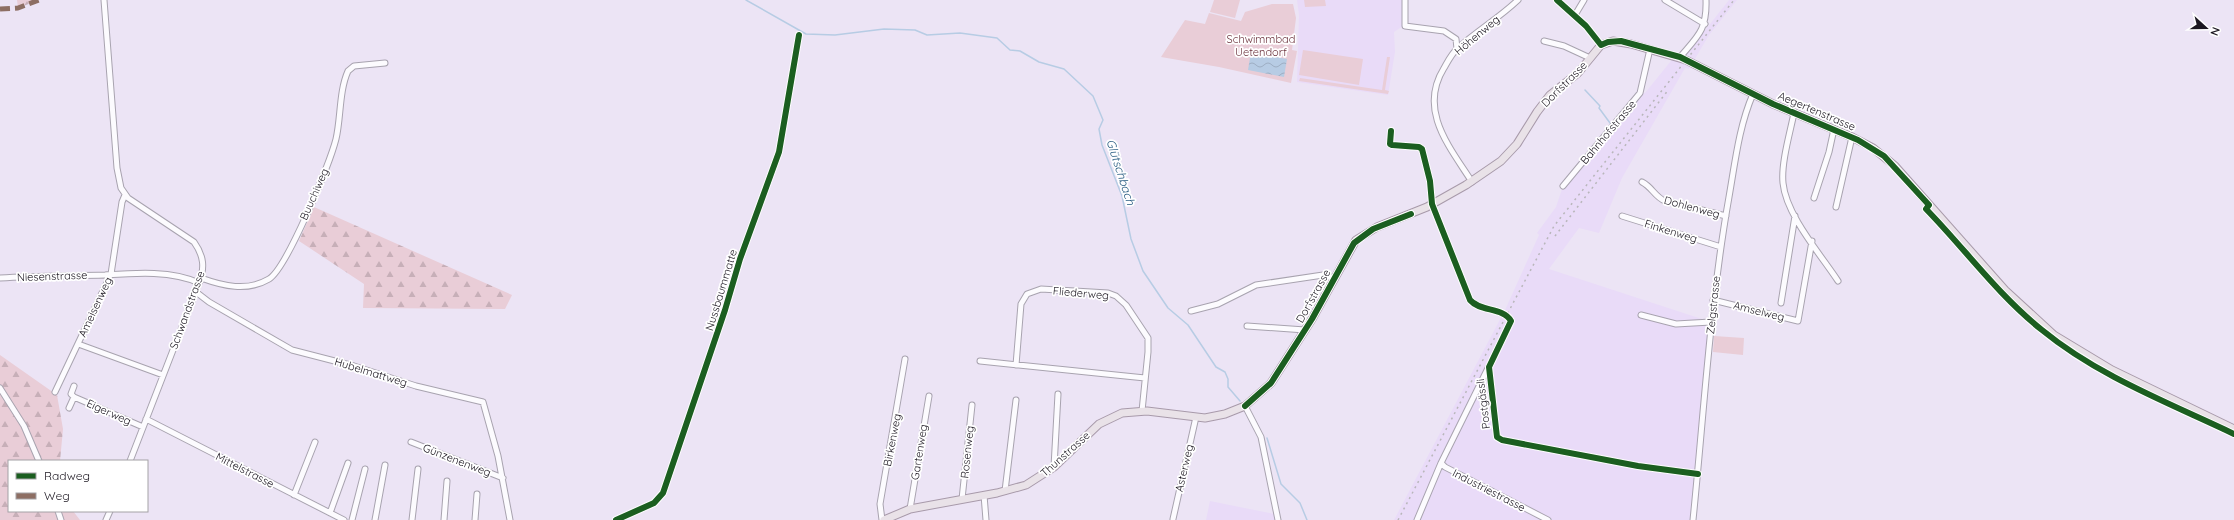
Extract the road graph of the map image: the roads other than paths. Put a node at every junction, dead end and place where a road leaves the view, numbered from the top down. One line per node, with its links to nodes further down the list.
1 (104, 0): 26 (street)
2 (1405, 0): 13 (street)
3 (1518, 0): 13 (street, Höhenweg)
4 (1557, 0): 8 (street)
5 (1584, 0): 8 (street)
6 (1665, 0): 9 (street)
7 (1706, 0): 9 (street)
8 (1575, 15): 12 (street)
9 (1705, 24): 16 (street)
10 (799, 35): 98 (street, Nussbaummatte)
11 (1544, 41): 15 (street, Dorfstrasse)
12 (1601, 45): 14 (main road); 15 (main road, Dorfstrasse)
13 (1457, 49): 23 (street, Höhenweg)
14 (1650, 49): 16 (main road); 25 (street, Bahnhofstrasse)
15 (1590, 58): 23 (main road, Dorfstrasse)
16 (1680, 58): 18 (main road, Aegertenstrasse)
17 (386, 63): 38 (street, Buuchiweg)
18 (1753, 94): 19 (main road, Aegertenstrasse); 31 (street, Zelgstrasse)
19 (1794, 113): 20 (main road, Aegertenstrasse); 32 (street)
20 (1834, 129): 22 (main road, Aegertenstrasse); 27 (street, Aegertenstrasse)
21 (1391, 131): 28 (street)
22 (1852, 136): 29 (street); 69 (main road, Aegertenstrasse)
23 (1472, 182): 28 (main road, Dorfstrasse)
24 (1642, 182): 31 (street, Dohlenweg)
25 (1563, 186)
26 (125, 195): 35 (street, Ameisenweg); 38 (street, Schwandstrasse)
27 (1814, 198)
28 (1432, 204): 37 (main road, Dorfstrasse); 52 (street, Postgässli)
29 (1836, 207)
30 (1622, 216): 34 (street, Finkenweg)
31 (1726, 216): 34 (street, Zelgstrasse)
32 (1795, 216): 33 (street); 42 (street, Amselweg)
33 (1812, 241): 39 (street); 41 (street, Amselweg)
34 (1721, 247): 41 (street, Zelgstrasse)
35 (111, 274): 36 (street, Niesenstrasse); 38 (street, Niesenstrasse); 57 (street, Ameisenweg)
36 (0, 278)
37 (1334, 278): 43 (street); 47 (main road, Dorfstrasse)
38 (200, 281): 40 (street, Schwandstrasse)
39 (1838, 282)
40 (196, 292): 53 (street, Schwandstrasse); 81 (street, Hubelmattweg)
41 (1713, 300): 45 (street, Zelgstrasse)
42 (1781, 303)
43 (1191, 311)
44 (1641, 315): 45 (street)
45 (1711, 322): 80 (street, Zelgstrasse)
46 (1247, 326): 47 (street)
47 (1305, 330): 63 (main road, Dorfstrasse)
48 (81, 345): 53 (street)
49 (905, 359): 99 (street, Birkenweg)
50 (980, 361): 51 (street)
51 (1016, 365): 54 (street); 54 (street, Fliederweg)
52 (1489, 367): 75 (street, Industriestrasse); 80 (street, Postgässli)
53 (163, 375): 67 (street, Schwandstrasse)
54 (1145, 378): 65 (street, Fliederweg)
55 (74, 386): 60 (street, Eigerweg)
56 (0, 388): 72 (street)
57 (55, 392)
58 (1058, 394): 77 (street)
59 (929, 396): 88 (street, Gartenweg)
60 (74, 397): 64 (street, Eigerweg); 68 (street, Eigerweg)
61 (1016, 400): 83 (street)
62 (972, 405): 87 (street, Rosenweg)
63 (1245, 406): 66 (main road, Thunstrasse); 101 (street)
64 (69, 408)
65 (1142, 411): 66 (main road, Thunstrasse); 77 (main road, Thunstrasse)
66 (1196, 417): 90 (street, Asterweg)
67 (146, 419): 68 (street, Schwandstrasse); 84 (street, Mittelstrasse)
68 (143, 427): 73 (street, Schwandstrasse)
69 (2234, 429)
70 (315, 442): 84 (street)
71 (411, 442): 81 (street, Günzenenweg)
72 (39, 460)
73 (130, 460)
74 (348, 463): 89 (street)
75 (1441, 463): 102 (street); 103 (street, Industriestrasse)
76 (385, 464): 93 (street)
77 (1054, 467): 83 (main road, Thunstrasse)
78 (365, 469): 92 (street)
79 (418, 469): 94 (street)
80 (1698, 474): 104 (street, Zelgstrasse)
81 (503, 478): 97 (street)
82 (447, 481): 95 (street)
83 (1005, 491): 86 (main road, Thunstrasse)
84 (294, 494): 89 (street, Mittelstrasse)
85 (478, 494): 96 (street)
86 (984, 495): 87 (main road, Thunstrasse); 100 (street)
87 (962, 499): 88 (main road, Thunstrasse)
88 (910, 509): 99 (main road, Thunstrasse)
89 (330, 513): 91 (street, Mittelstrasse)
90 (1173, 519)
91 (344, 520)
92 (352, 520)
93 (374, 520)
94 (412, 520)
95 (444, 520)
96 (475, 520)
97 (510, 520)
98 (616, 520)
99 (883, 520)
100 (986, 520)
101 (1278, 520)
102 (1416, 520)
103 (1548, 520)
104 (1694, 520)

